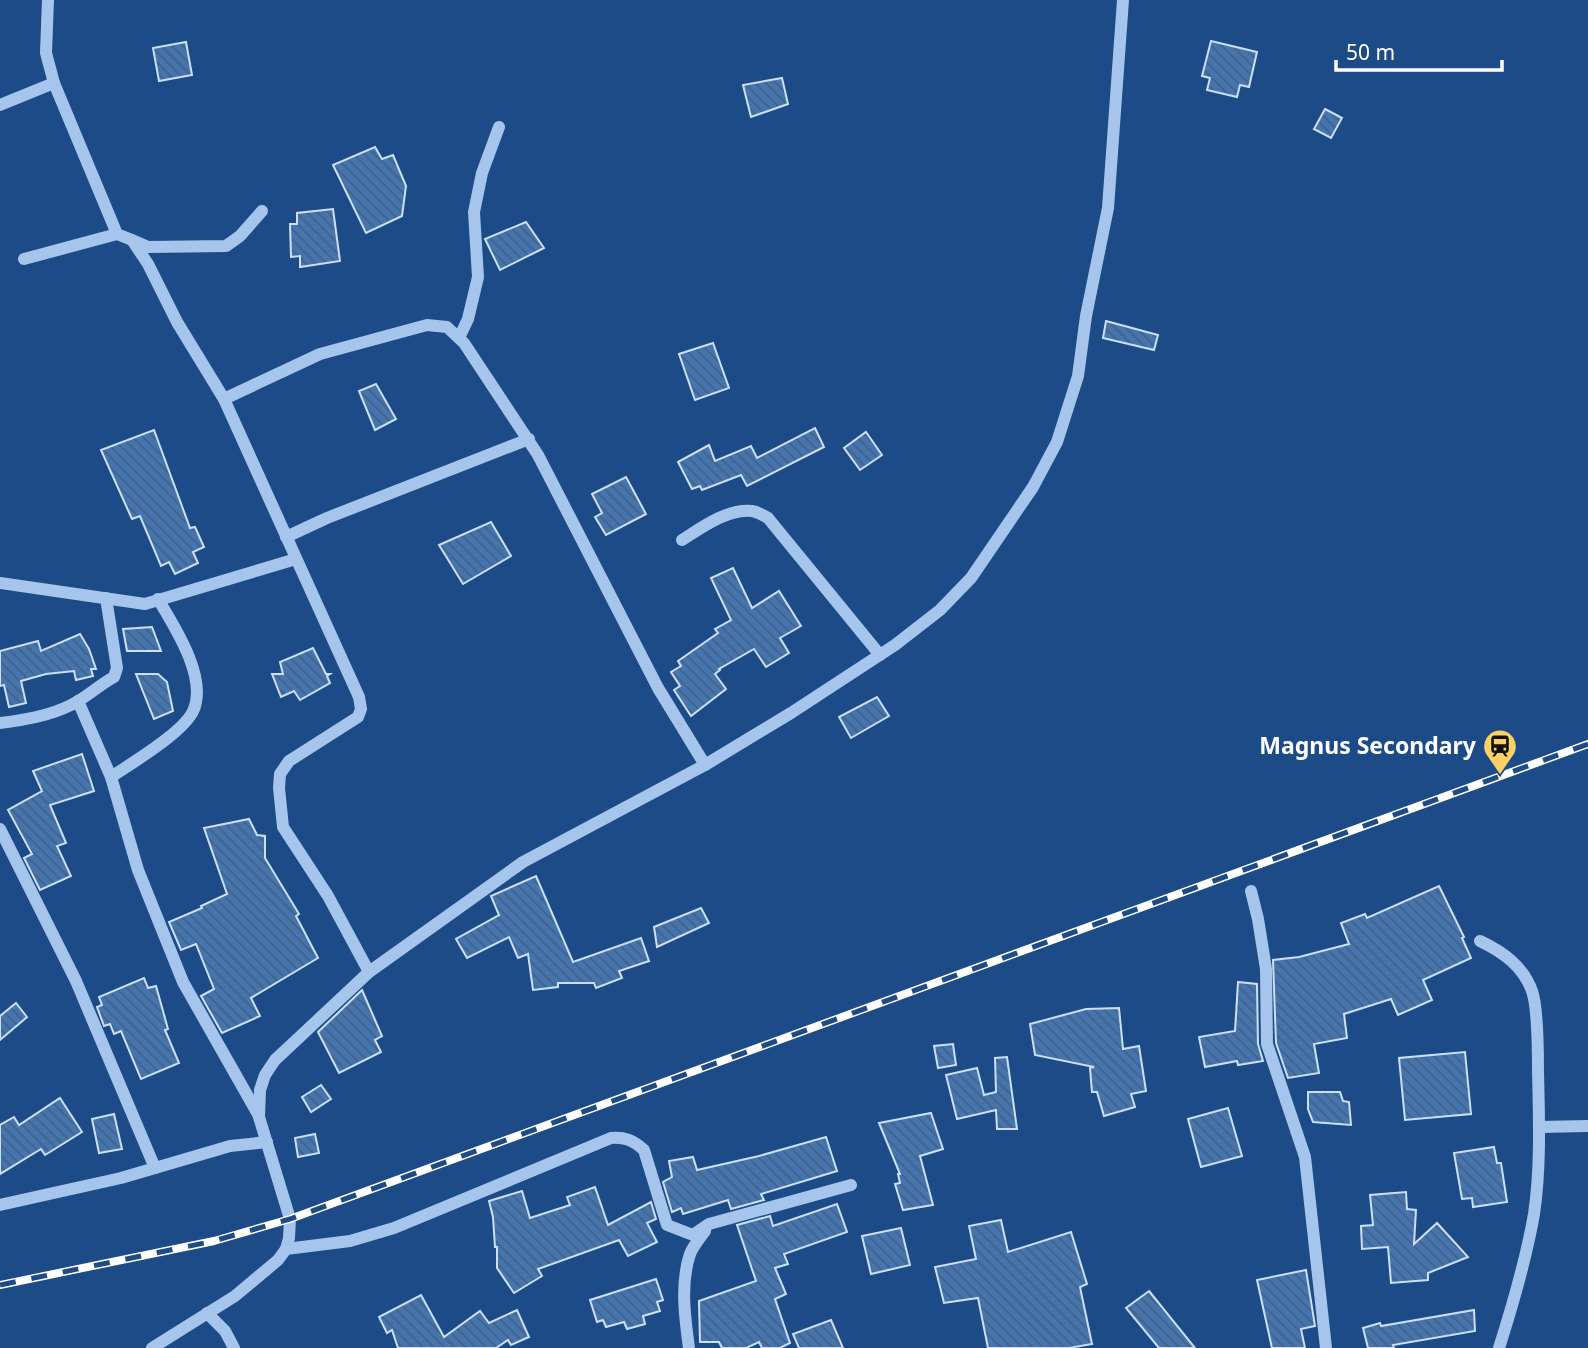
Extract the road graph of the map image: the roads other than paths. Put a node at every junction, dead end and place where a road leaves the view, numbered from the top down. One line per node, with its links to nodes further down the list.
1 (48, 0): 3 (street)
2 (1124, 0): 19 (street)
3 (54, 83): 4 (street); 7 (street)
4 (0, 105)
5 (499, 127): 10 (street)
6 (262, 211): 8 (street)
7 (117, 234): 8 (street); 9 (street)
8 (132, 240): 11 (street)
9 (24, 259)
10 (459, 338): 11 (street); 12 (street)
11 (224, 399): 13 (street)
12 (529, 439): 13 (street); 22 (street)
13 (286, 537): 15 (street)
14 (682, 540): 19 (street)
15 (296, 559): 18 (street); 27 (street)
16 (0, 583): 17 (street)
17 (106, 598): 18 (street); 20 (street)
18 (158, 599): 23 (street)
19 (880, 655): 22 (street)
20 (78, 701): 21 (street); 23 (street)
21 (0, 723)
22 (705, 765): 27 (street)
23 (111, 777): 28 (street)
24 (0, 829): 32 (street)
25 (1251, 891): 41 (street)
26 (1480, 941): 30 (street)
27 (369, 972): 28 (street)
28 (259, 1117): 31 (street)
29 (1588, 1126): 30 (street)
30 (1539, 1128): 42 (street)
31 (267, 1142): 32 (street); 36 (street)
32 (155, 1168): 34 (street)
33 (851, 1185): 35 (street)
34 (0, 1205)
35 (709, 1224): 36 (street); 40 (street)
36 (286, 1249): 37 (street)
37 (207, 1313): 38 (street); 39 (street)
38 (152, 1348)
39 (233, 1348)
40 (689, 1348)
41 (1326, 1348)
42 (1499, 1348)

